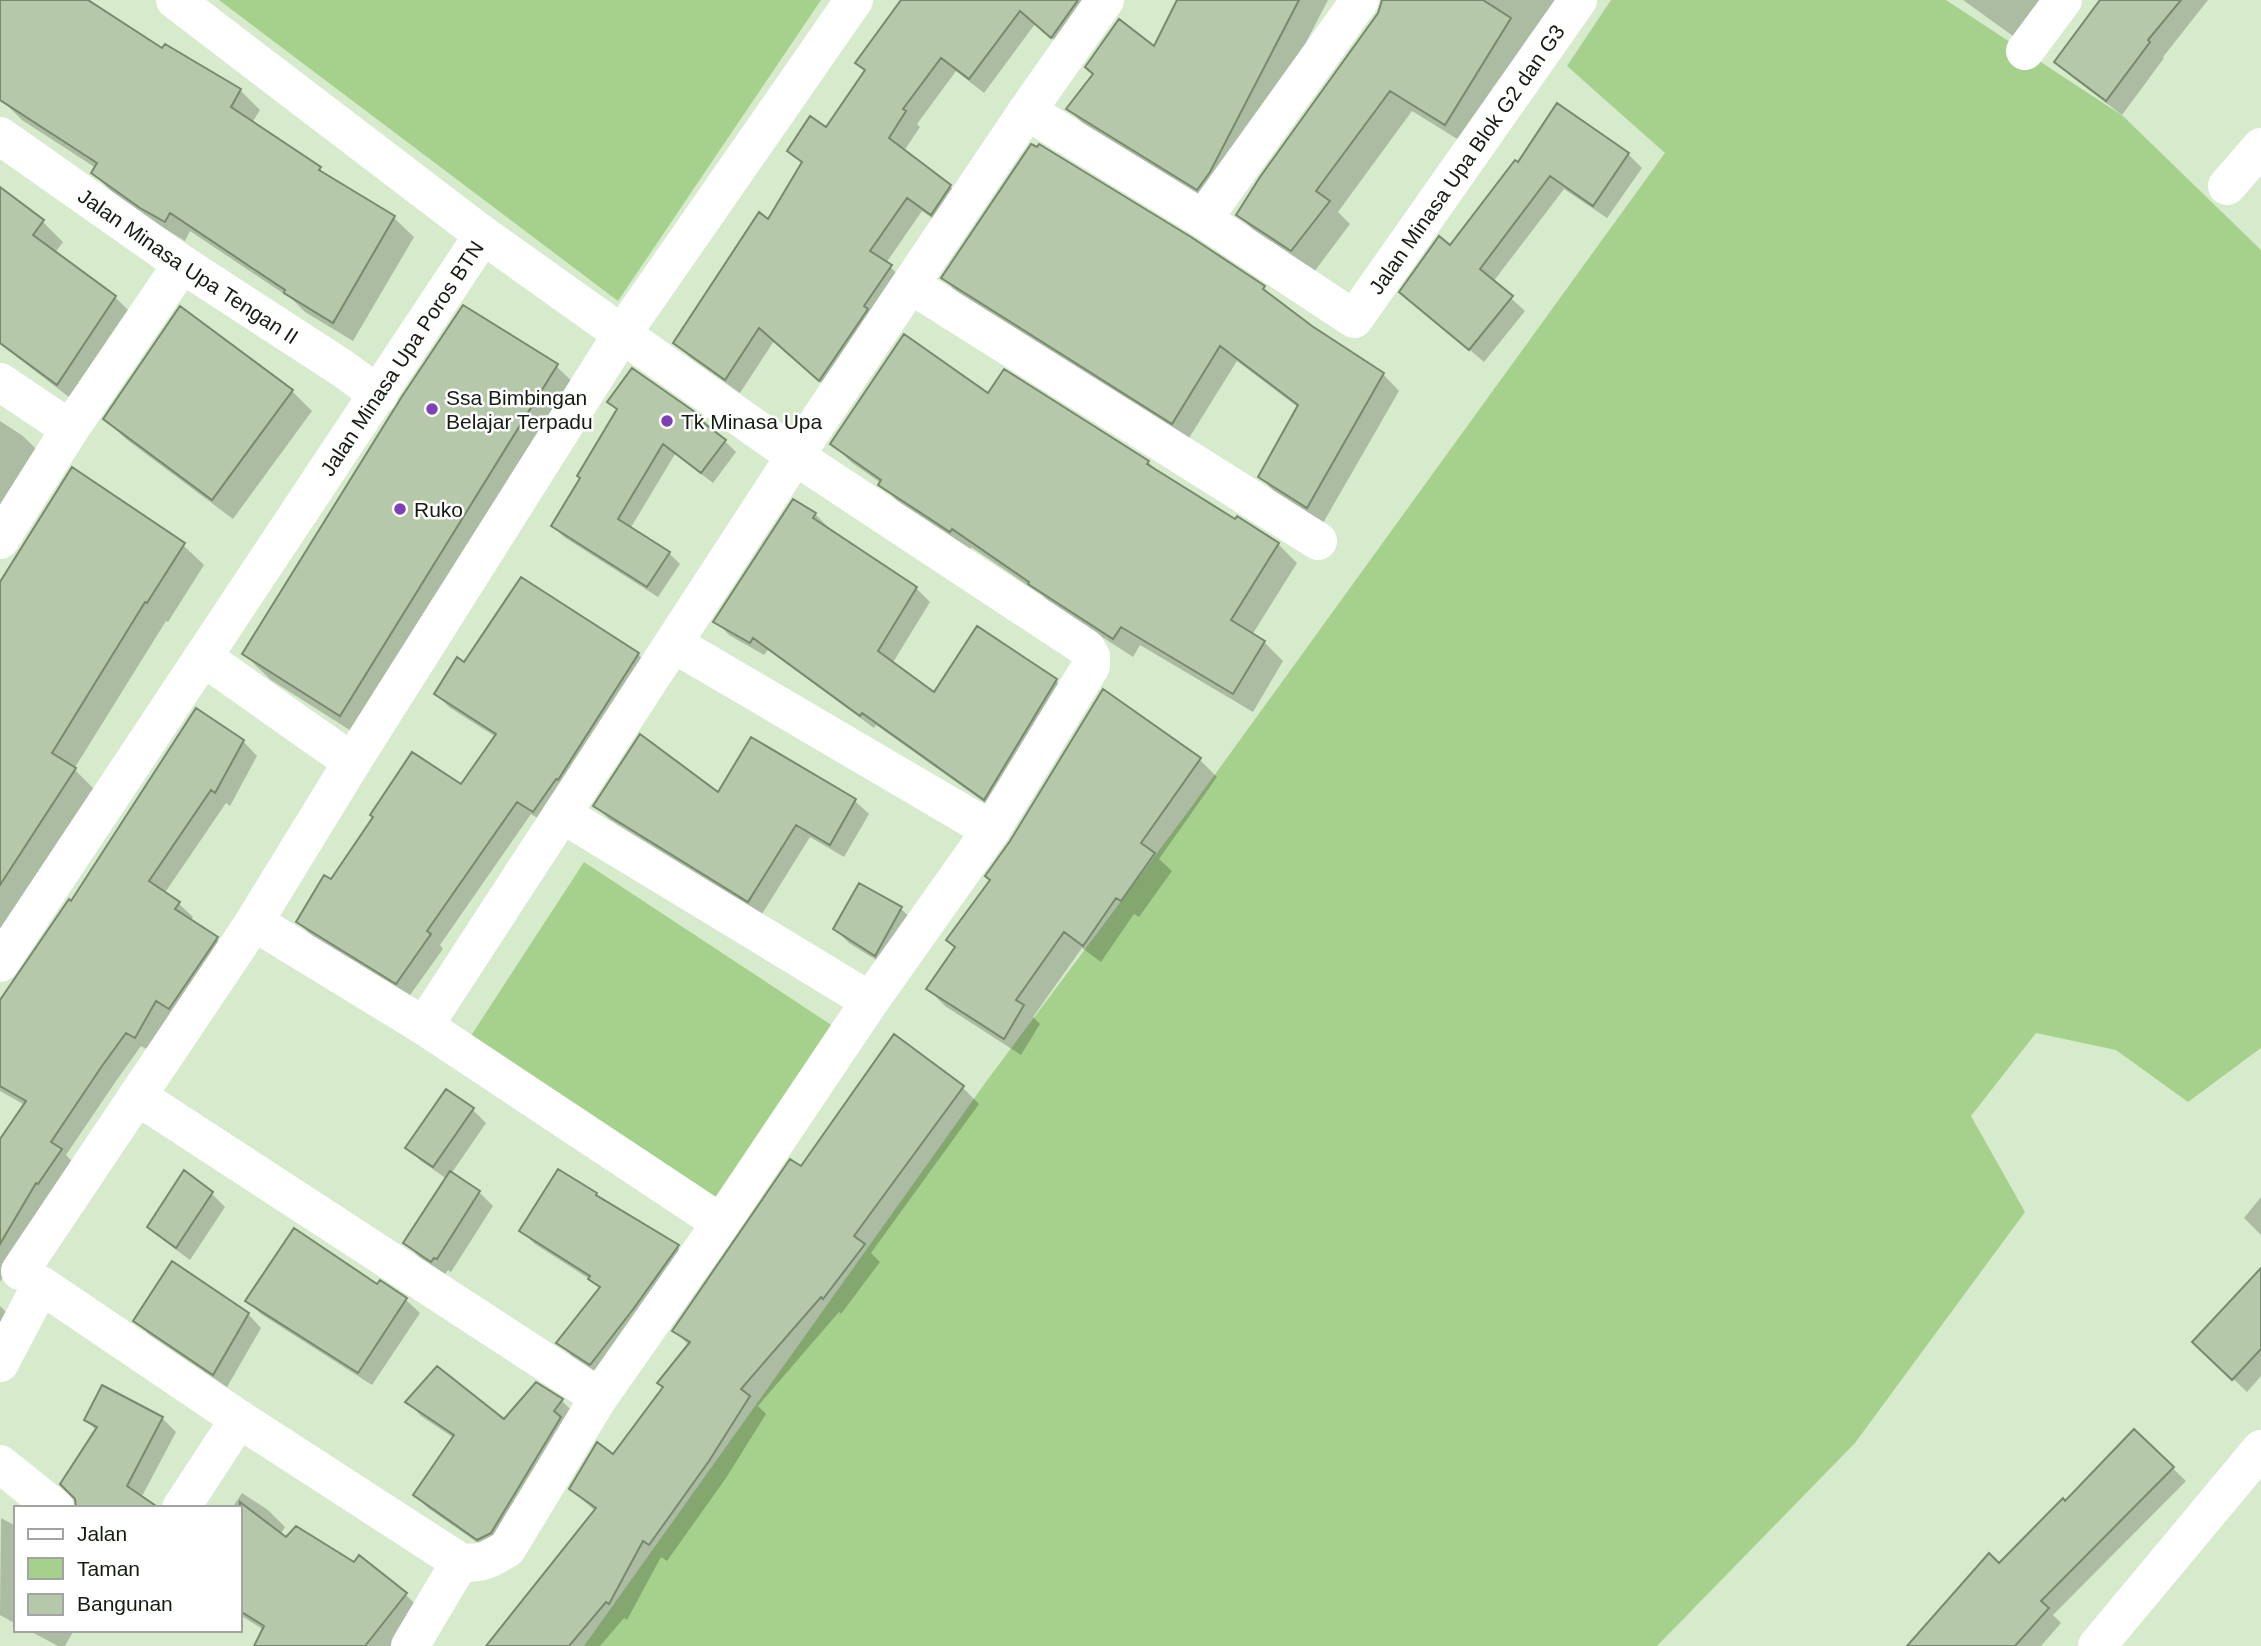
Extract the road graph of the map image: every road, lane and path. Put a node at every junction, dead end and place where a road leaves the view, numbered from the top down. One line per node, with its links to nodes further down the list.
1 (175, 0): 13 (street)
2 (855, 0): 16 (street)
3 (1105, 0): 8 (street)
4 (1360, 0): 12 (street)
5 (1578, 0): 12 (street, Jalan Minasa Upa Blok G2 dan G3)
6 (2063, 0): 7 (street)
7 (2025, 51)
8 (1027, 110): 12 (street); 15 (street)
9 (0, 136): 14 (street, Jalan Minasa Upa Tengan II)
10 (2261, 147): 11 (street)
11 (2227, 186)
12 (1203, 219)
13 (483, 235): 16 (street, Jalan Minasa Upa Poros BTN); 18 (street, Jalan Minasa Upa Poros BTN)
14 (182, 264): 18 (street, Jalan Minasa Upa Tengan II); 19 (street)
15 (911, 285): 20 (street); 22 (street)
16 (622, 334): 20 (street, Jalan Minasa Upa Poros BTN); 25 (street)
17 (0, 382): 19 (street)
18 (379, 395): 24 (street, Jalan Minasa Upa Poros BTN)
19 (71, 429): 21 (street)
20 (795, 456): 23 (street); 27 (street, Jalan Minasa Upa Poros BTN)
21 (0, 540)
22 (1318, 541)
23 (674, 644): 26 (street); 27 (street)
24 (203, 657): 25 (street); 29 (street, Jalan Minasa Upa Poros BTN)
25 (352, 762): 28 (street)
26 (562, 814): 30 (street); 31 (street)
27 (991, 830): 30 (street)
28 (254, 922): 31 (street); 32 (street)
29 (0, 963)
30 (870, 1001): 33 (street)
31 (424, 1026): 33 (street)
32 (137, 1096): 34 (street); 36 (street)
33 (721, 1223): 36 (street)
34 (20, 1273): 35 (street); 37 (street)
35 (0, 1363)
36 (599, 1397): 42 (street)
37 (239, 1419): 41 (street); 42 (street)
38 (2261, 1449): 44 (street)
39 (0, 1464): 40 (street)
40 (52, 1506)
41 (182, 1506)
42 (460, 1562): 43 (street)
43 (411, 1646)
44 (2097, 1646)

